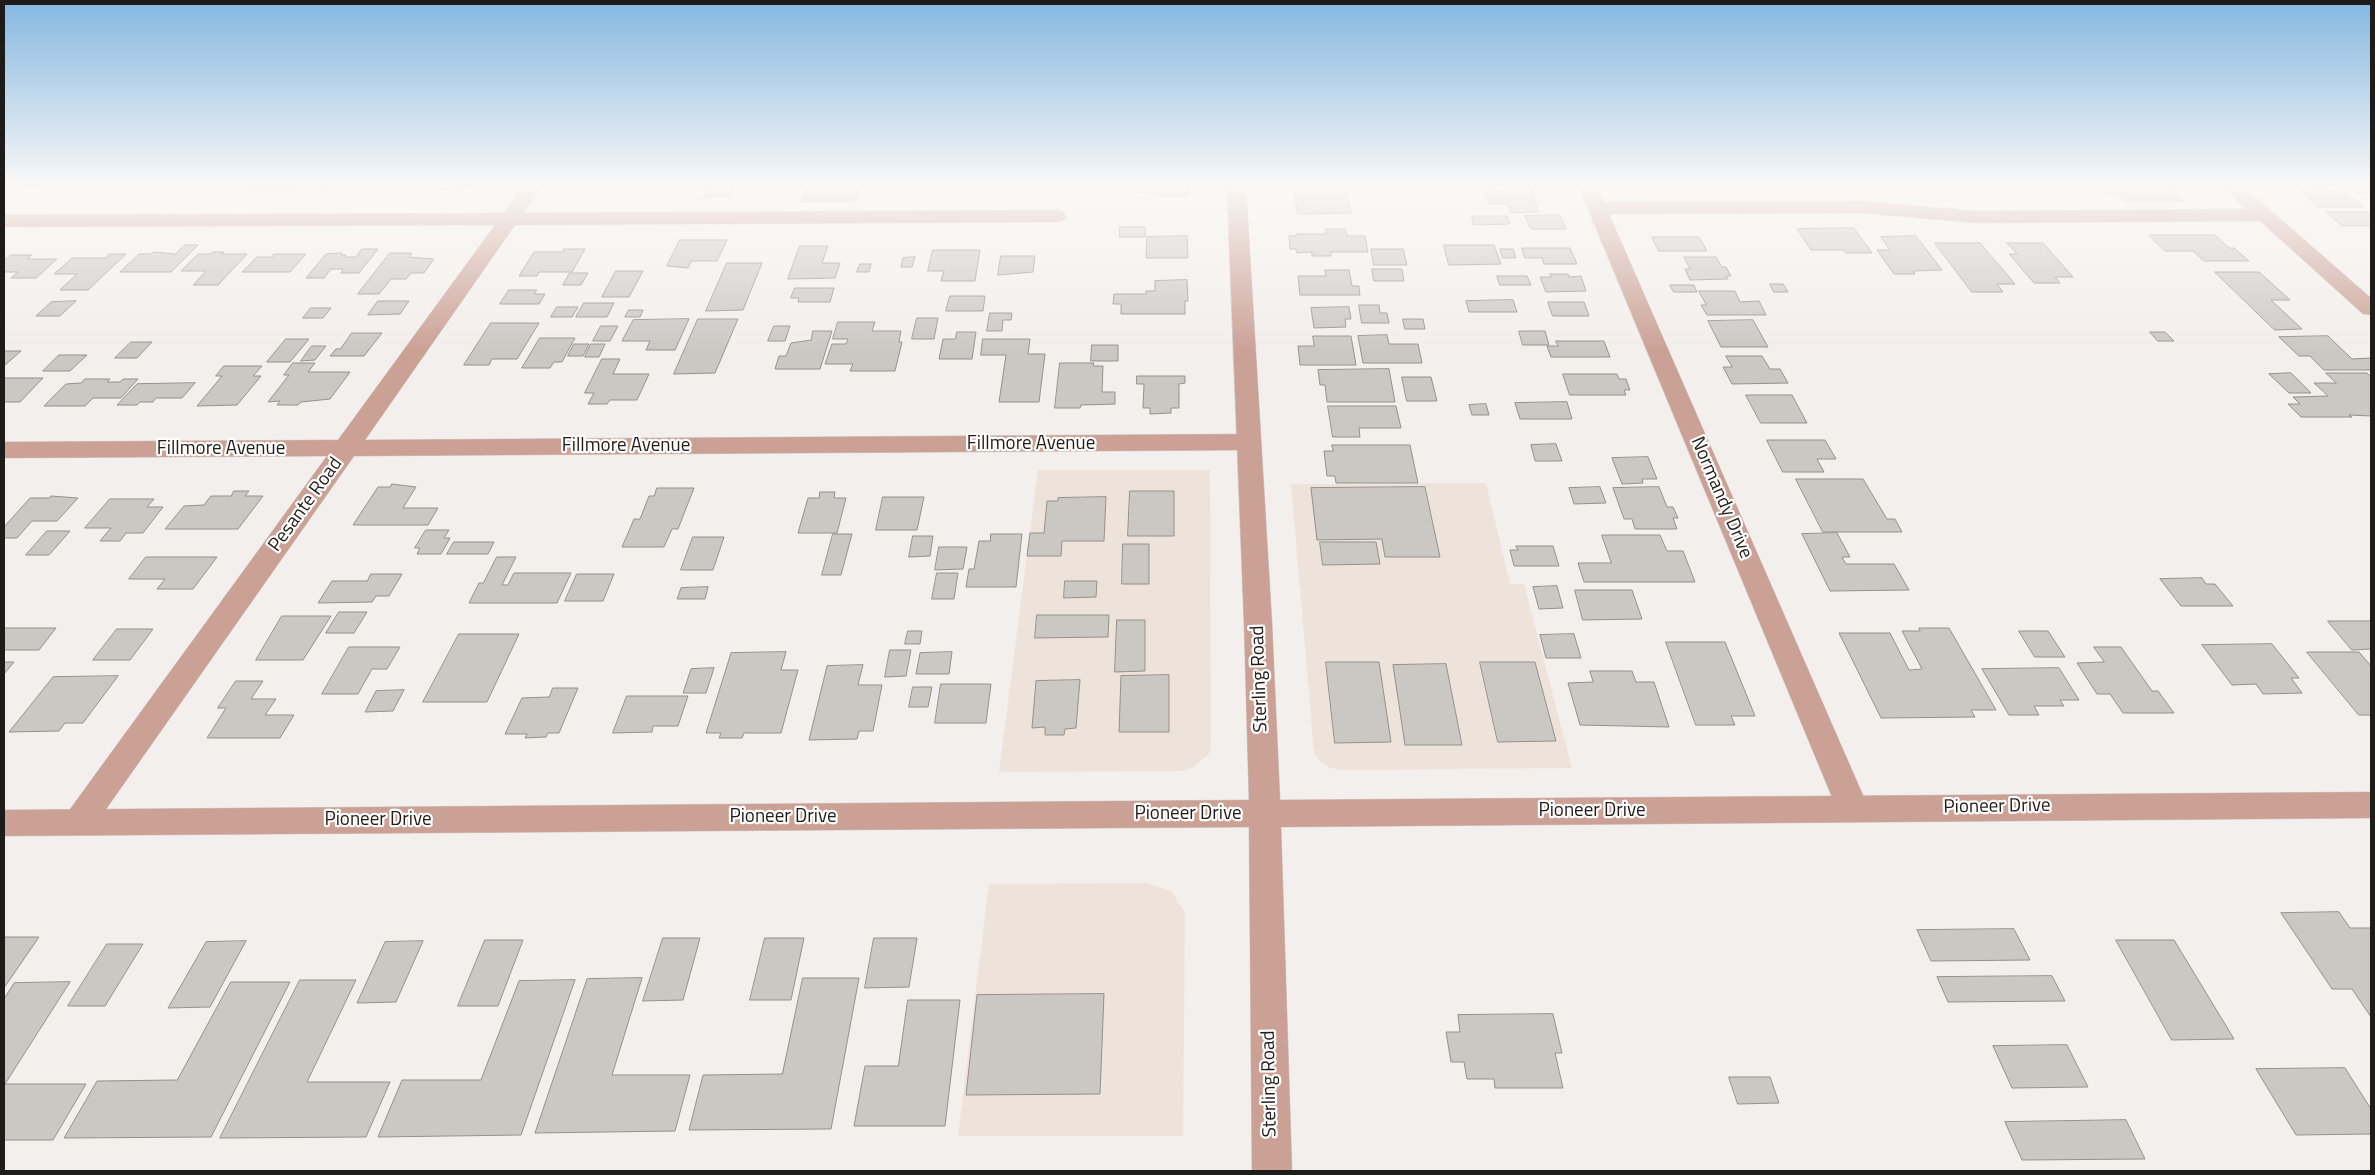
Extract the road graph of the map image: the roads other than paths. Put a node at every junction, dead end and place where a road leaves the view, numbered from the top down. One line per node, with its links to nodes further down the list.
1 (494, 242): 7 (street, Pesante Road)
2 (1239, 242): 6 (street, Sterling Road)
3 (1611, 242): 10 (street, Normandy Drive)
4 (2296, 242): 5 (street)
5 (2371, 310)
6 (1248, 442): 7 (street, Fillmore Avenue); 11 (street, Sterling Road)
7 (347, 448): 8 (street, Fillmore Avenue); 12 (street, Pesante Road)
8 (4, 450)
9 (2371, 805): 10 (street, Pioneer Drive)
10 (1854, 809): 11 (street, Pioneer Drive)
11 (1265, 814): 12 (street, Pioneer Drive); 14 (street, Sterling Road)
12 (79, 822): 13 (street, Pioneer Drive)
13 (4, 823)
14 (1272, 1171)

